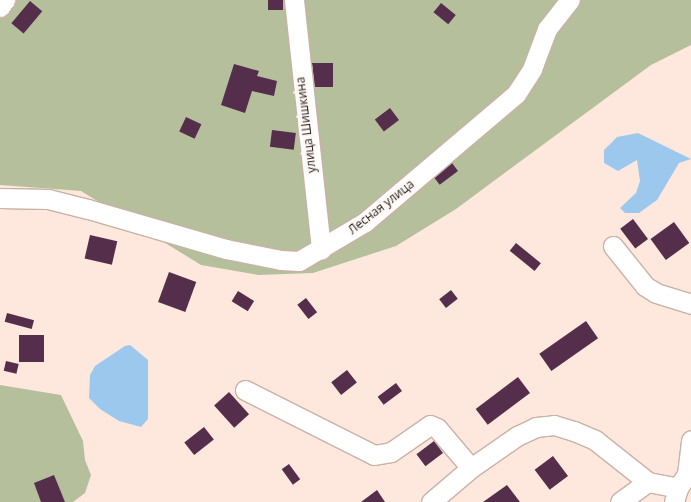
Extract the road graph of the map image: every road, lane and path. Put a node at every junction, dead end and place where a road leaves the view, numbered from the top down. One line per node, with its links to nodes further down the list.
1 (5, 0): 4 (street)
2 (294, 0): 7 (street, улица Шишкина)
3 (570, 0): 7 (street, Лесная улица)
4 (0, 7)
5 (0, 198): 7 (street, Лесная улица)
6 (613, 246): 8 (street)
7 (321, 250)
8 (691, 304)
9 (246, 390): 11 (street)
10 (691, 440): 13 (street)
11 (471, 468): 12 (street); 14 (street)
12 (648, 482): 13 (street); 15 (street)
13 (683, 484)
14 (431, 502)
15 (620, 502)

